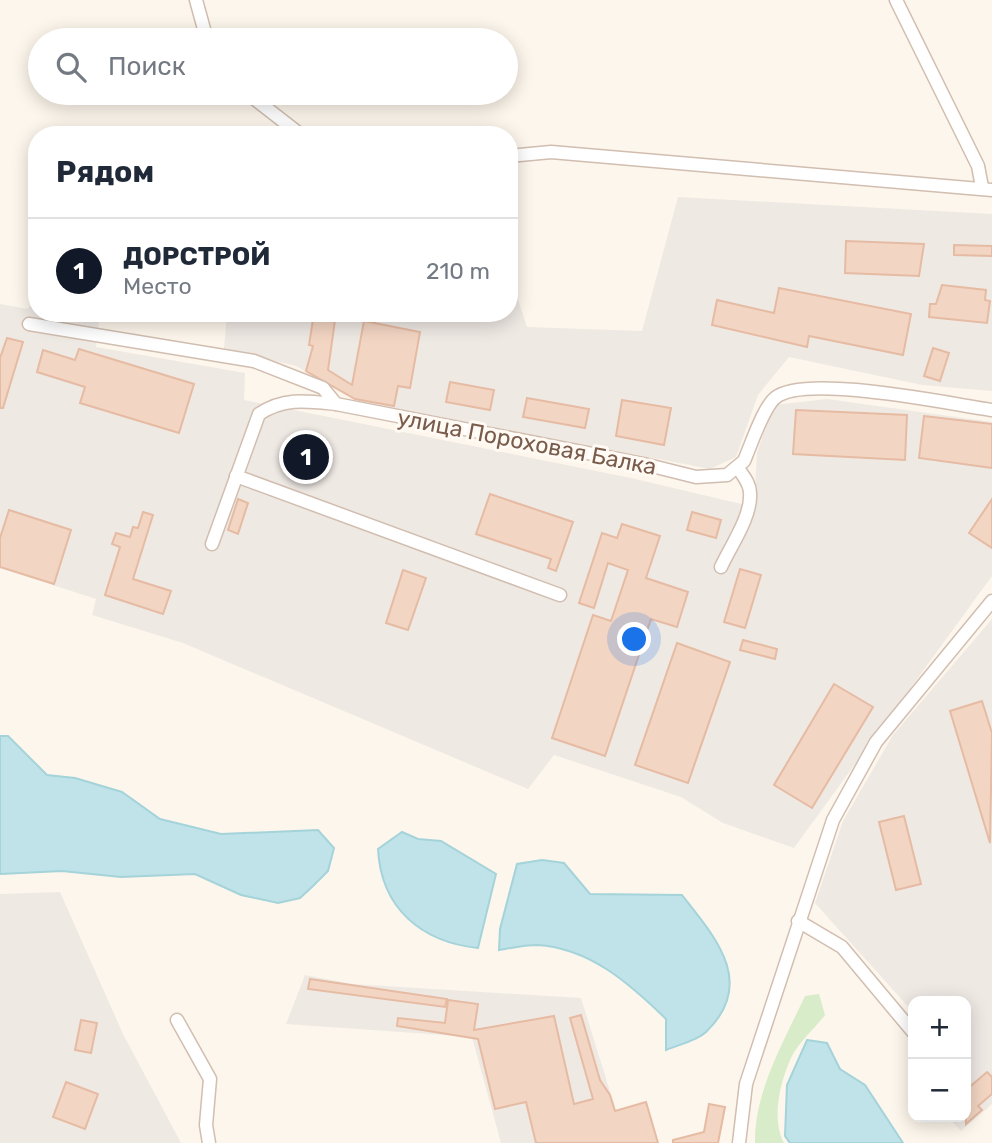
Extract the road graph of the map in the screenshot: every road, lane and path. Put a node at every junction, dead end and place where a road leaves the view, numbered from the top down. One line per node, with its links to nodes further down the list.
1 (196, 0): 3 (street)
2 (895, 0): 7 (street)
3 (204, 28)
4 (262, 105): 5 (street)
5 (289, 126)
6 (518, 155): 7 (street)
7 (987, 188)
8 (29, 324): 9 (street, улица Пороховая Балка)
9 (336, 404): 11 (street, улица Пороховая Балка); 12 (street)
10 (992, 410): 11 (street)
11 (738, 468): 14 (street)
12 (236, 476): 13 (street); 15 (street)
13 (212, 544)
14 (721, 567)
15 (560, 595)
16 (992, 601): 17 (street)
17 (798, 921): 19 (street); 21 (street)
18 (177, 1020): 20 (street)
19 (908, 1026)
20 (209, 1143)
21 (738, 1143)

